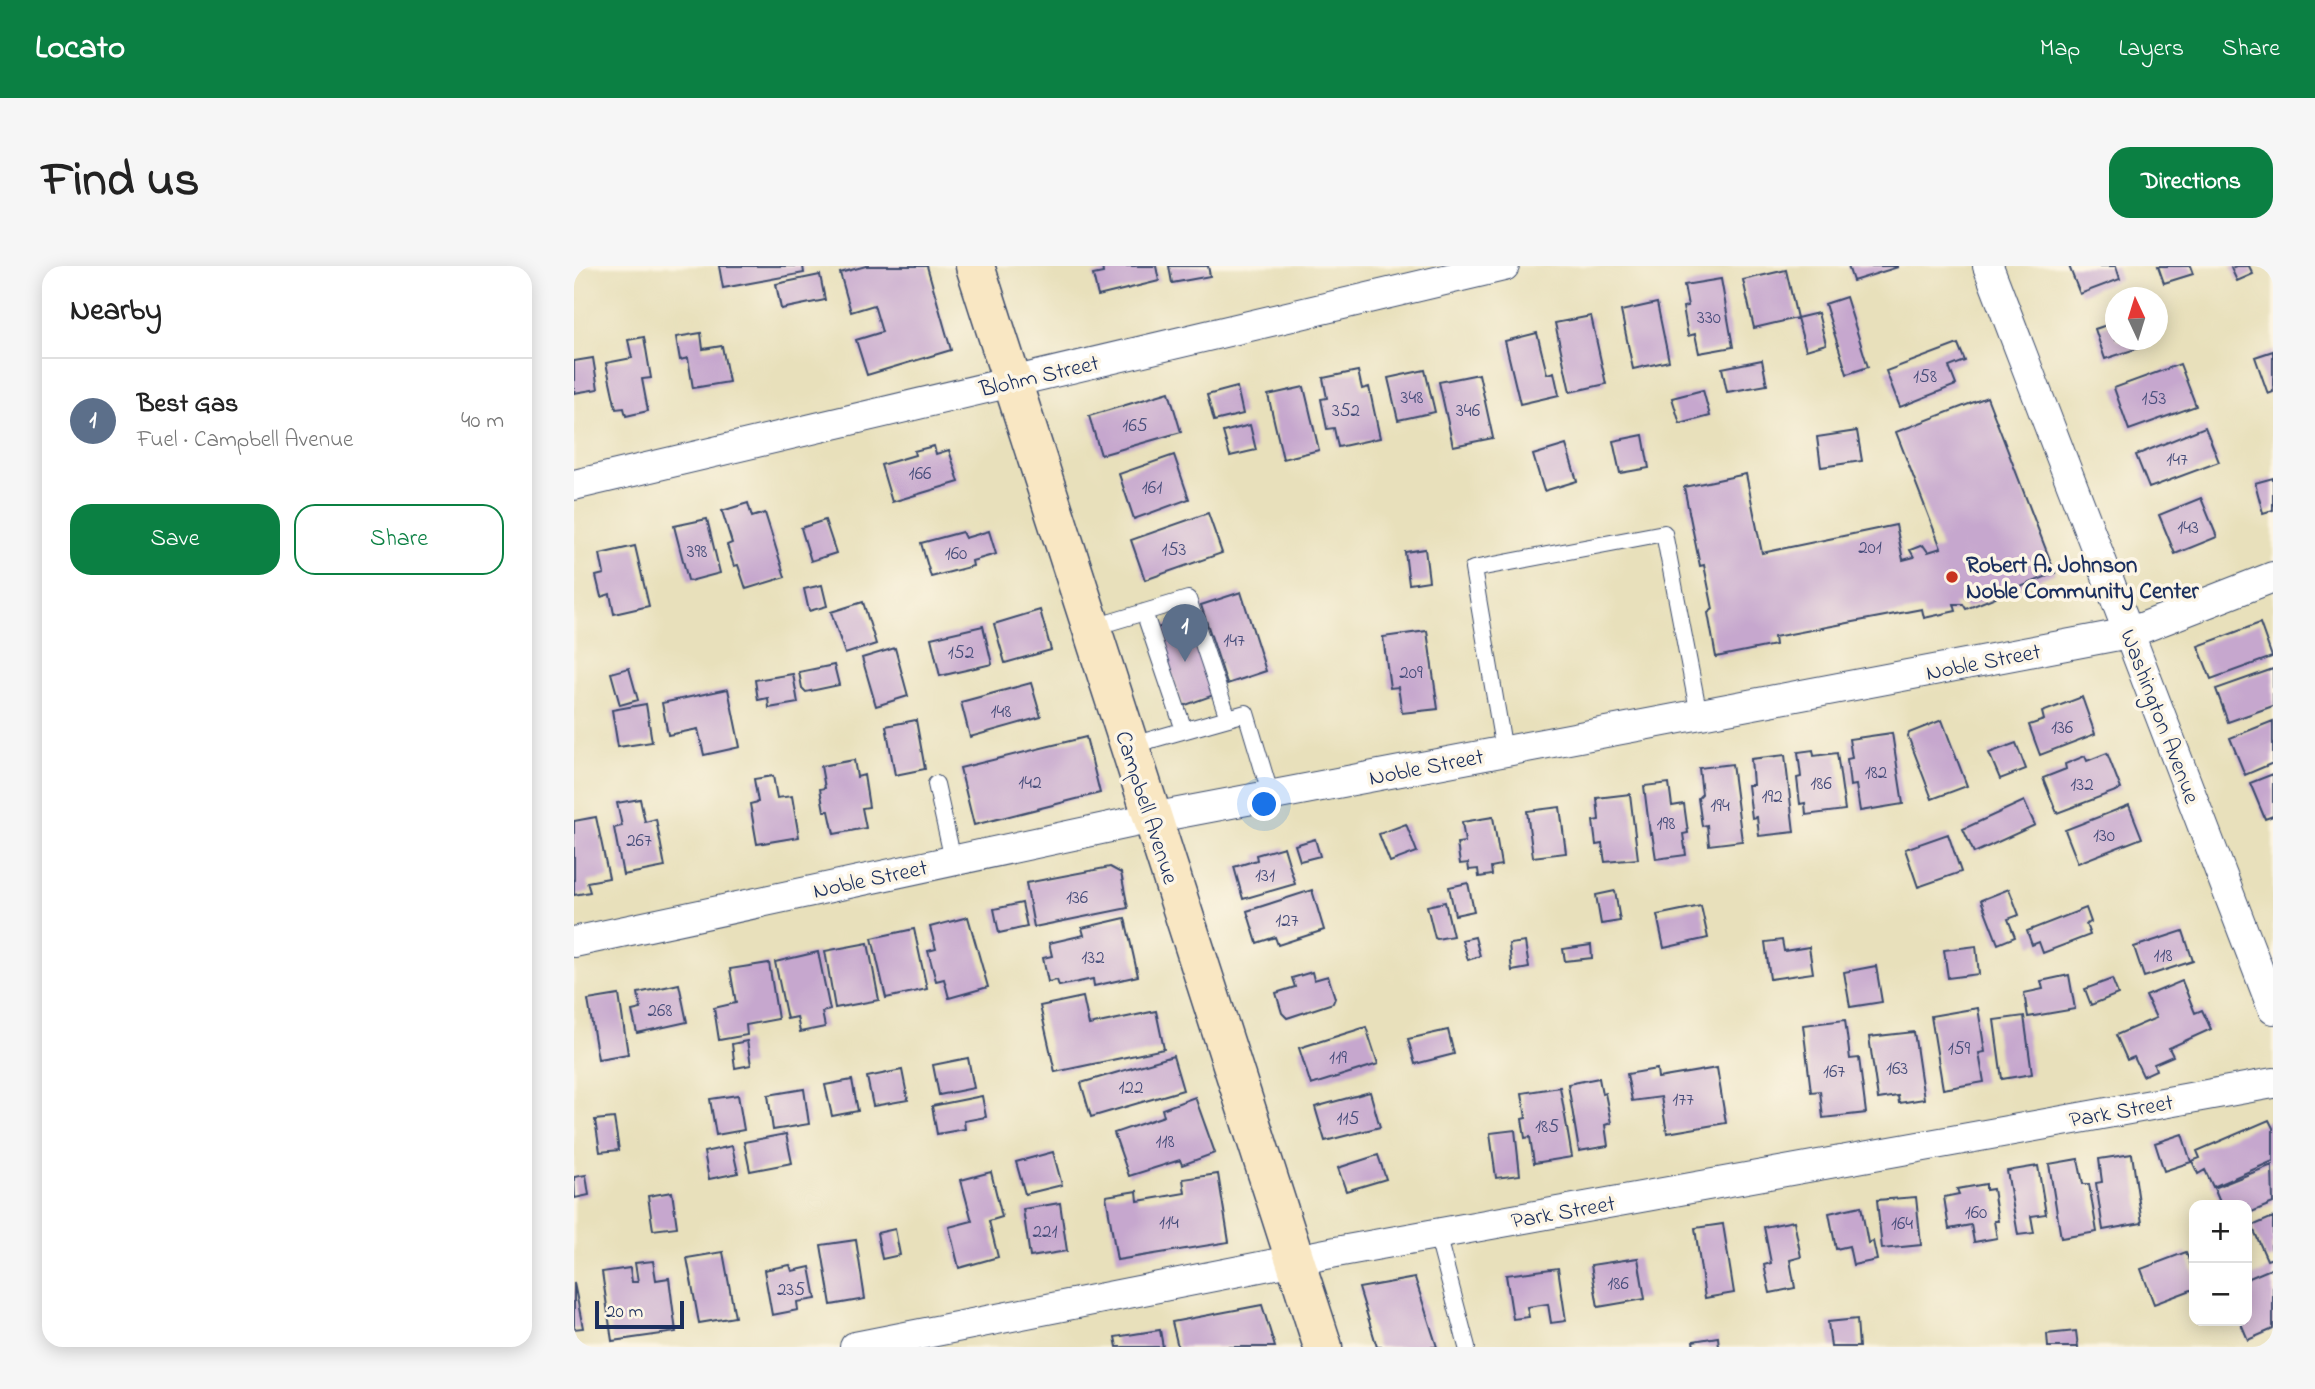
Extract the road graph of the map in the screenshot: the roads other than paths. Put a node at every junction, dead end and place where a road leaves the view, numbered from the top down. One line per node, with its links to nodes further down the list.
1 (975, 266): 4 (main road, Campbell Avenue)
2 (1504, 266): 4 (street, Blohm Street)
3 (1988, 266): 9 (street, Washington Avenue)
4 (1012, 382): 5 (street, Blohm Street); 8 (main road, Campbell Avenue)
5 (574, 485)
6 (2273, 578): 9 (street, Noble Street)
7 (1144, 612): 8 (lane); 11 (lane); 12 (lane)
8 (1091, 628): 13 (main road, Campbell Avenue)
9 (2129, 633): 10 (street, Noble Street); 20 (street, Washington Avenue)
10 (1699, 715): 14 (street, Noble Street); 14 (lane)
11 (1228, 718): 12 (lane); 16 (lane)
12 (1184, 730): 13 (lane)
13 (1129, 746): 17 (main road, Campbell Avenue)
14 (1504, 751): 16 (street, Noble Street)
15 (936, 784): 18 (lane)
16 (1271, 796): 17 (street, Noble Street)
17 (1152, 818): 18 (street, Noble Street); 23 (main road, Campbell Avenue)
18 (953, 860): 19 (street, Noble Street)
19 (574, 942)
20 (2273, 1009)
21 (2273, 1083): 22 (street, Park Street)
22 (1437, 1234): 23 (street, Park Street); 26 (lane)
23 (1296, 1260): 24 (street, Park Street); 25 (main road, Campbell Avenue)
24 (855, 1347)
25 (1323, 1347)
26 (1467, 1347)

